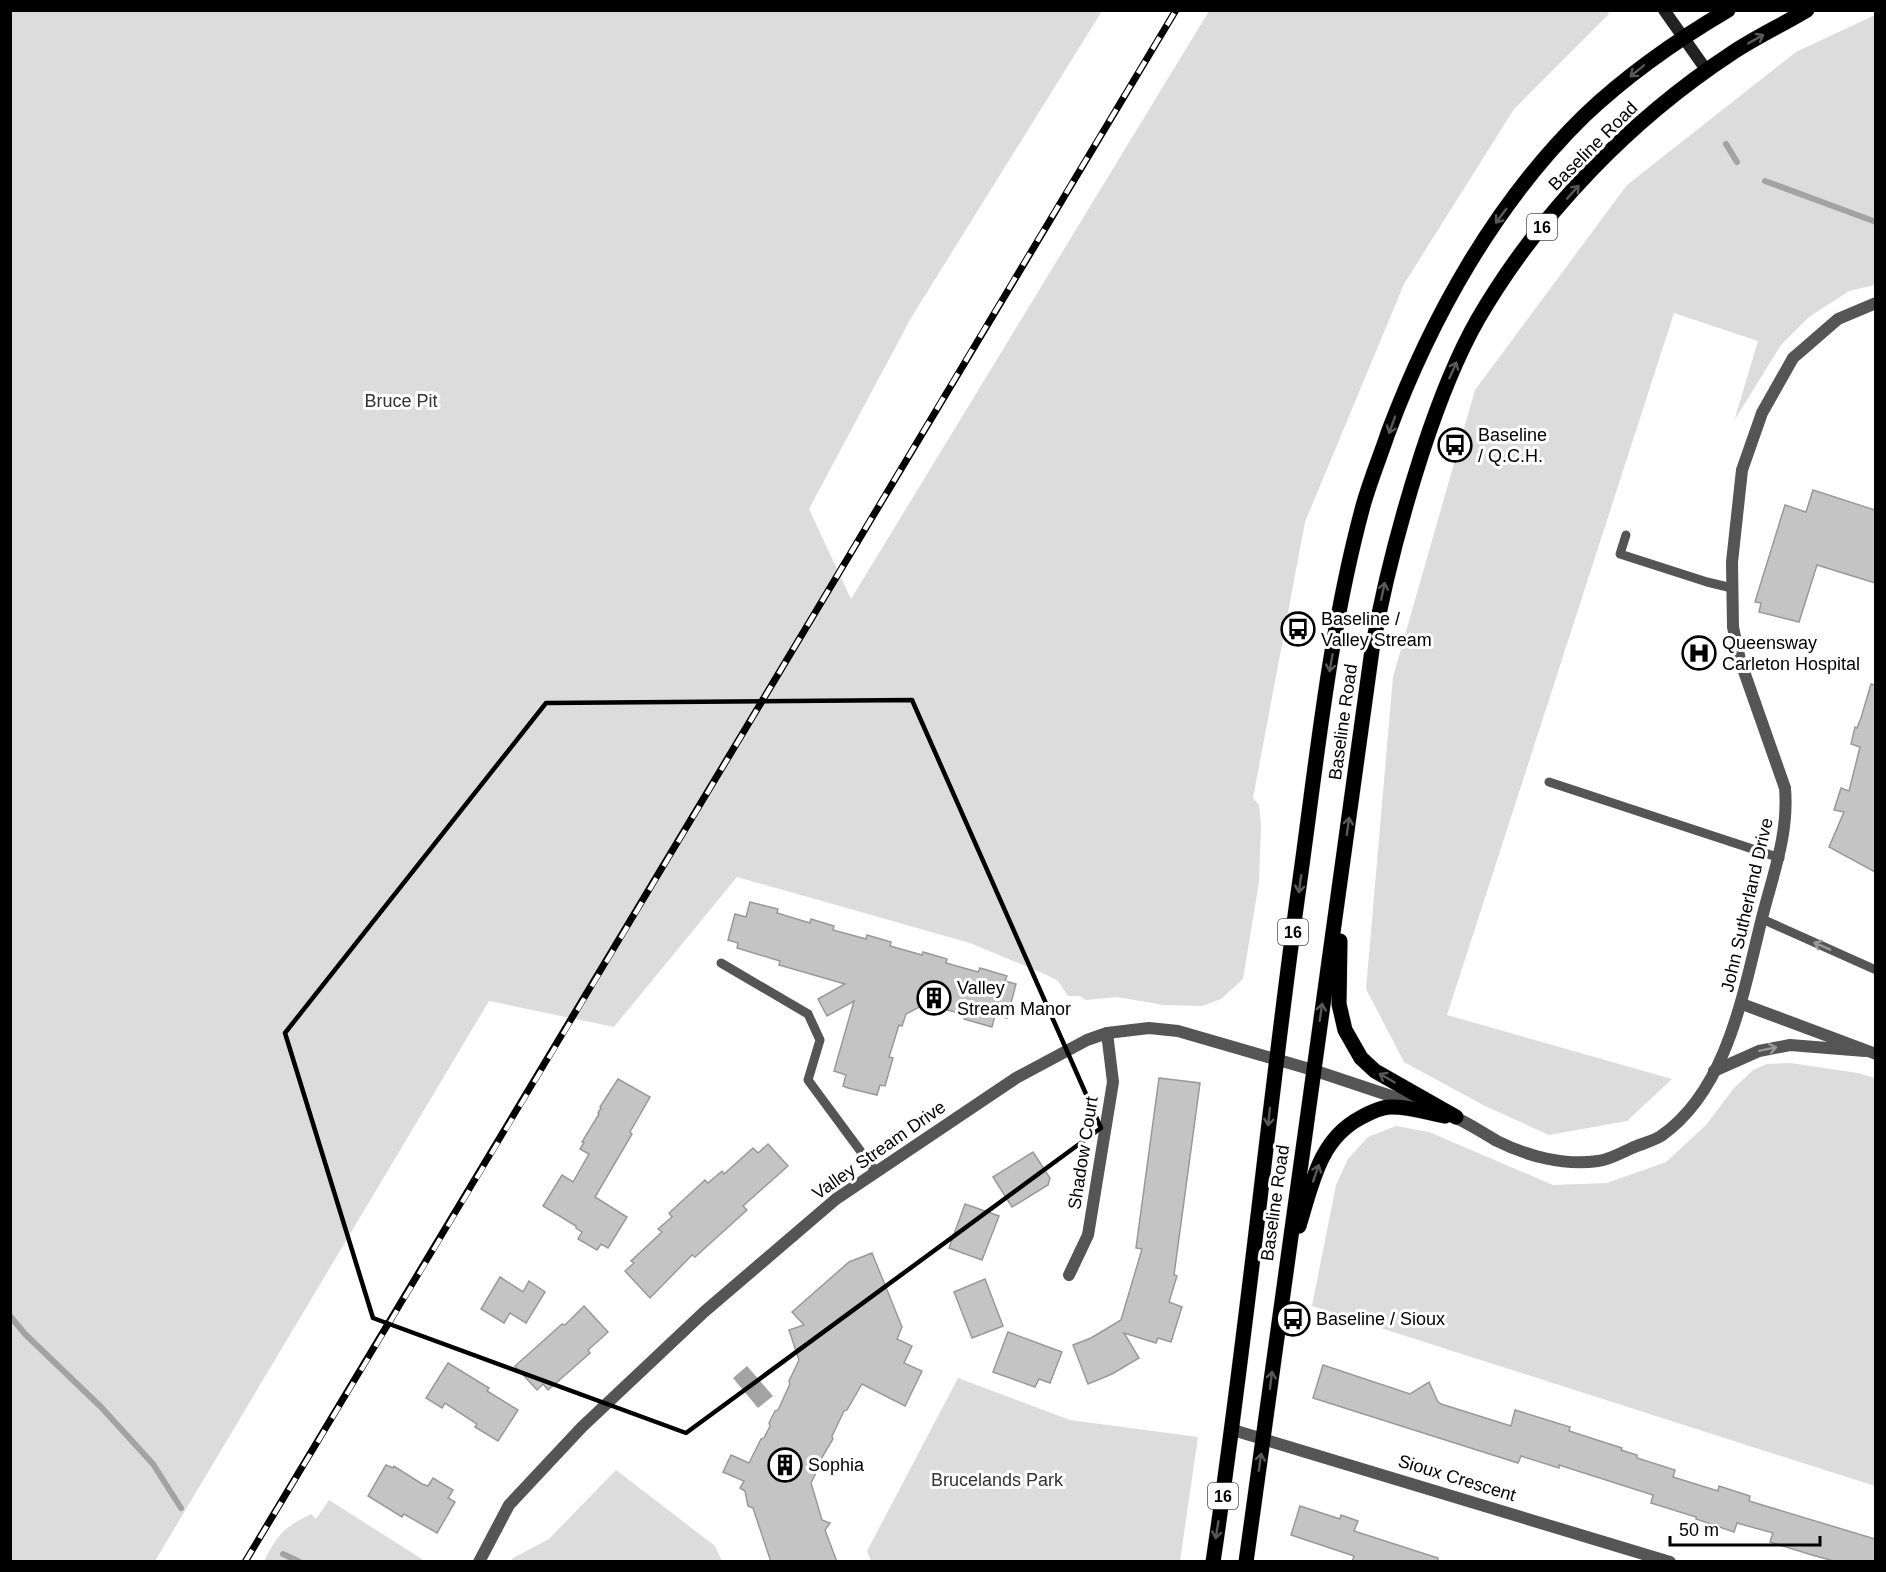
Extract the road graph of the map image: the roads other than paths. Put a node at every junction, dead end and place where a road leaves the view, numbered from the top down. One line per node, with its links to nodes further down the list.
1 (1664, 10): 4 (main road)
2 (1728, 10): 4 (main road, Baseline Road / 16)
3 (1807, 10): 5 (main road, Baseline Road / 16, one-way to 3)
4 (1684, 37): 5 (main road); 18 (main road, Baseline Road / 16, one-way to 18)
5 (1707, 71): 11 (main road, Baseline Road / 16, one-way to 5)
6 (1875, 303): 8 (street, John Sutherland Drive)
7 (1626, 535): 8 (lane)
8 (1732, 588): 10 (street, John Sutherland Drive)
9 (1549, 782): 10 (lane)
10 (1780, 858): 12 (street, John Sutherland Drive)
11 (1340, 884): 19 (main road, Baseline Road / 16, one-way to 11); 21 (main road, one-way to 11)
12 (1762, 919): 14 (lane, one-way to 12); 15 (street, John Sutherland Drive)
13 (720, 963): 22 (lane)
14 (1875, 970)
15 (1742, 1004): 17 (street, John Sutherland Drive); 20 (street, John Sutherland Drive)
16 (1107, 1033): 18 (street, Valley Stream Drive); 22 (street, Valley Stream Drive); 24 (street, Shadow Court)
17 (1870, 1052): 20 (street, John Sutherland Drive, one-way to 17)
18 (1275, 1059): 19 (street, Valley Stream Drive); 25 (main road, Baseline Road / 16, one-way to 25)
19 (1313, 1070): 21 (street, John Sutherland Drive); 23 (main road, Baseline Road / 16)
20 (1714, 1071): 21 (street, John Sutherland Drive)
21 (1456, 1118): 23 (main road, one-way to 21)
22 (876, 1172): 28 (street, Valley Stream Drive)
23 (1286, 1269): 26 (main road, Baseline Road / 16, one-way to 23)
24 (1070, 1275)
25 (1233, 1430): 26 (street, Sioux Crescent); 29 (main road, Baseline Road / 16, one-way to 29)
26 (1264, 1438): 27 (street, Sioux Crescent); 30 (main road, Baseline Road / 16, one-way to 26)
27 (1670, 1561)
28 (479, 1562)
29 (1213, 1562)
30 (1246, 1562)

